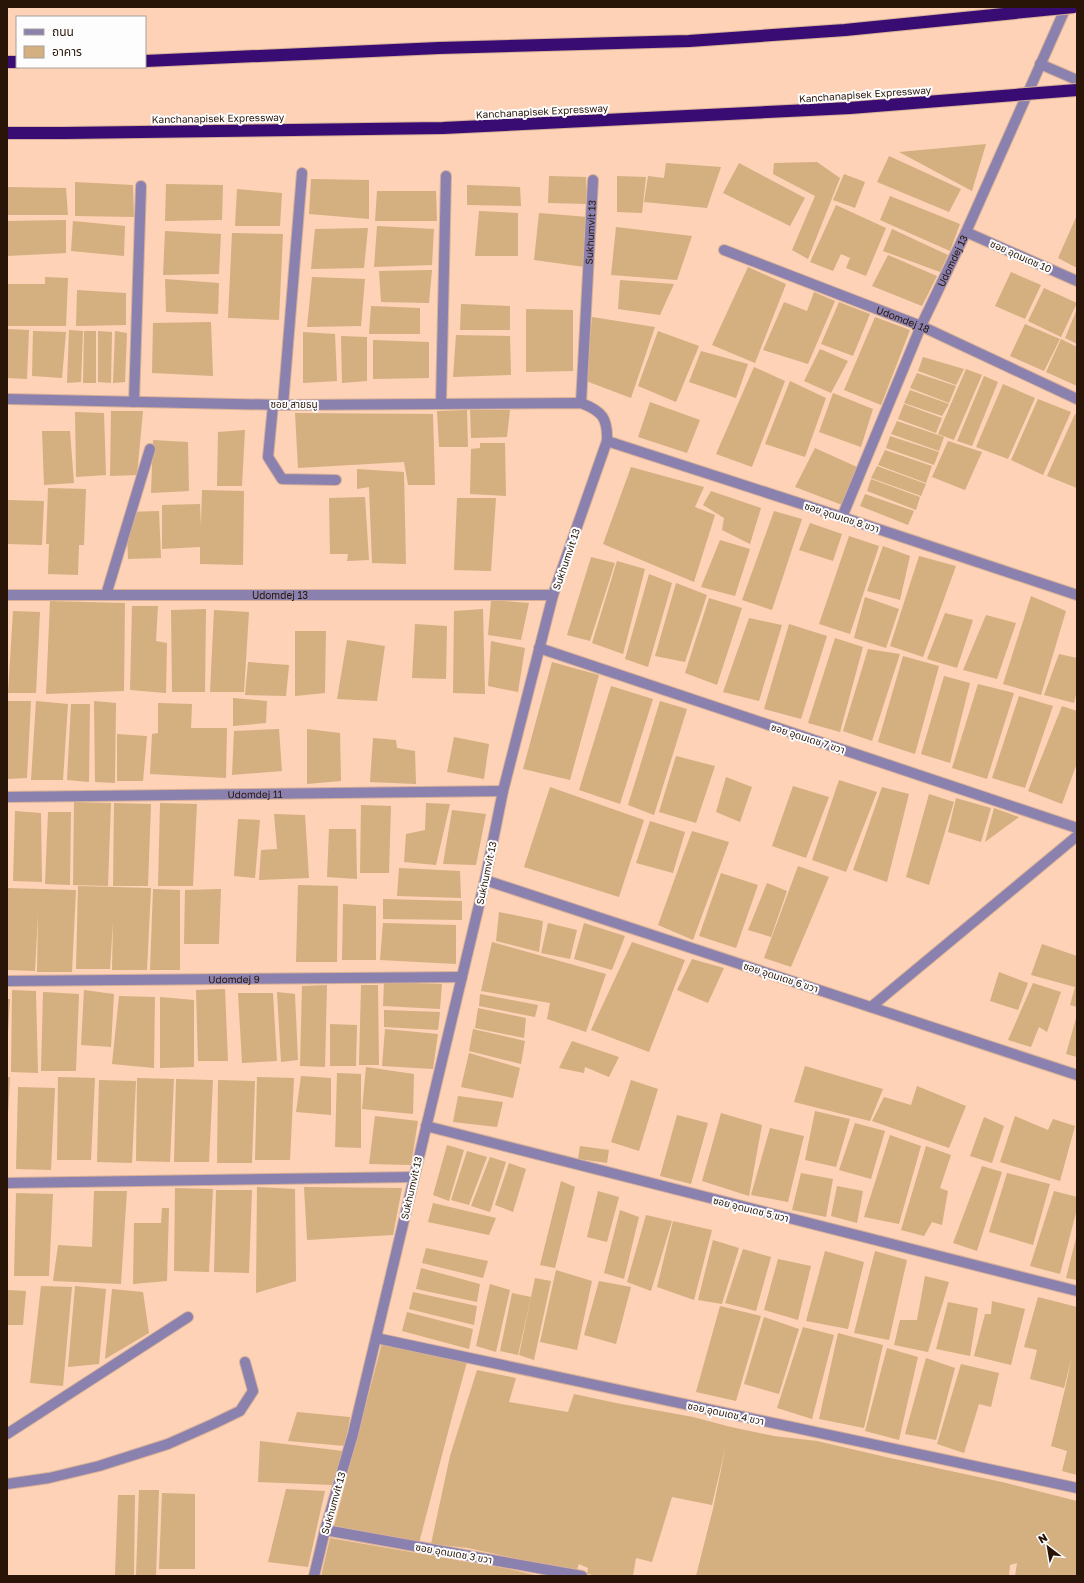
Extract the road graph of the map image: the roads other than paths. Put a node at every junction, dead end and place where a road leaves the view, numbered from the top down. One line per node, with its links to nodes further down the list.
1 (1066, 7): 4 (street, Udomdej 13)
2 (1074, 7): 3 (highway, bridge)
3 (146, 60)
4 (1040, 64): 5 (street); 12 (street, Udomdej 13)
5 (1077, 80)
6 (1077, 90): 7 (highway, Kanchanapisek Expressway, bridge)
7 (7, 133)
8 (302, 173): 21 (street)
9 (446, 176): 20 (street)
10 (593, 180): 19 (street, Sukhumvit 13)
11 (141, 186): 18 (street)
12 (966, 232): 14 (street, ซอย อุดมเดช 10); 15 (street, Udomdej 13)
13 (724, 250): 15 (street, Udomdej 18)
14 (1077, 281)
15 (921, 326): 17 (street, Udomdej 18); 25 (street, Udomdej 13)
16 (7, 399): 18 (street, ซอย สายธนู)
17 (1077, 399)
18 (134, 402): 21 (street, ซอย สายธนู)
19 (581, 403): 20 (street, ซอย สายธนู); 22 (street, Sukhumvit 13)
20 (440, 404): 21 (street, ซอย สายธนู)
21 (278, 405): 24 (street)
22 (607, 441): 25 (street, ซอย อุดมเดช 8 ขวา); 28 (street, Sukhumvit 13)
23 (150, 449): 27 (street)
24 (336, 480)
25 (842, 517): 29 (street, ซอย อุดมเดช 8 ขวา)
26 (7, 595): 27 (street, Udomdej 13)
27 (106, 595): 28 (street, Udomdej 13)
28 (554, 595): 30 (street, Sukhumvit 13)
29 (1077, 595)
30 (539, 648): 31 (street, Sukhumvit 13); 33 (street, ซอย อุดมเดช 7 ขวา)
31 (503, 791): 32 (street, Udomdej 11); 35 (street, Sukhumvit 13)
32 (7, 797)
33 (1077, 828)
34 (1077, 836): 38 (street)
35 (485, 880): 36 (street, Sukhumvit 13); 38 (street, ซอย อุดมเดช 6 ขวา)
36 (462, 977): 37 (street, Udomdej 9); 40 (street, Sukhumvit 13)
37 (7, 981)
38 (871, 1007): 39 (street, ซอย อุดมเดช 6 ขวา)
39 (1077, 1075)
40 (426, 1126): 41 (street, Sukhumvit 13); 43 (street, ซอย อุดมเดช 5 ขวา)
41 (414, 1177): 42 (street); 45 (street, Sukhumvit 13)
42 (7, 1183)
43 (1077, 1291)
44 (188, 1317): 47 (street)
45 (376, 1338): 49 (street, ซอย อุดมเดช 4 ขวา); 50 (street, Sukhumvit 13)
46 (245, 1362): 48 (street)
47 (7, 1434)
48 (7, 1484)
49 (1077, 1488)
50 (325, 1530): 51 (street, Sukhumvit 13); 52 (street, ซอย อุดมเดช 3 ขวา)
51 (314, 1576)
52 (582, 1576)

